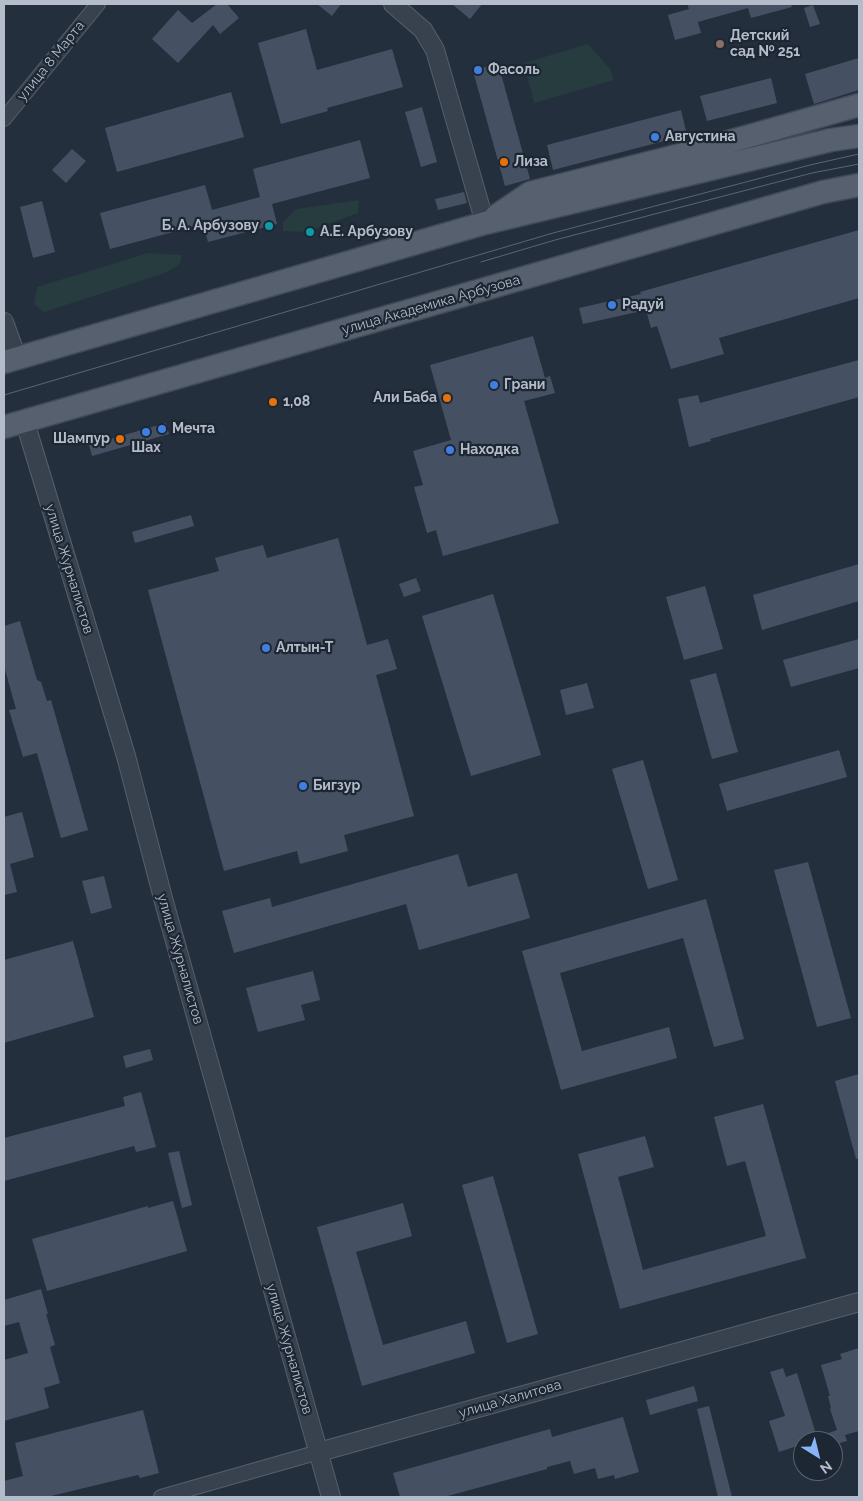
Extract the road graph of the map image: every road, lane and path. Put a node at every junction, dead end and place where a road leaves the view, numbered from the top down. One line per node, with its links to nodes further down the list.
1 (98, 4): 4 (street, улица 8 Марта)
2 (394, 4): 7 (street)
3 (859, 105): 7 (main road)
4 (4, 118)
5 (859, 136): 7 (main road)
6 (859, 185): 10 (main road, улица Академика Арбузова)
7 (485, 223): 9 (main road)
8 (4, 322): 9 (street)
9 (10, 360)
10 (14, 424): 12 (street, улица Журналистов)
11 (859, 1302): 12 (street, улица Халитова)
12 (319, 1452): 13 (street, улица Халитова); 14 (street, улица Журналистов)
13 (161, 1497)
14 (332, 1497)

